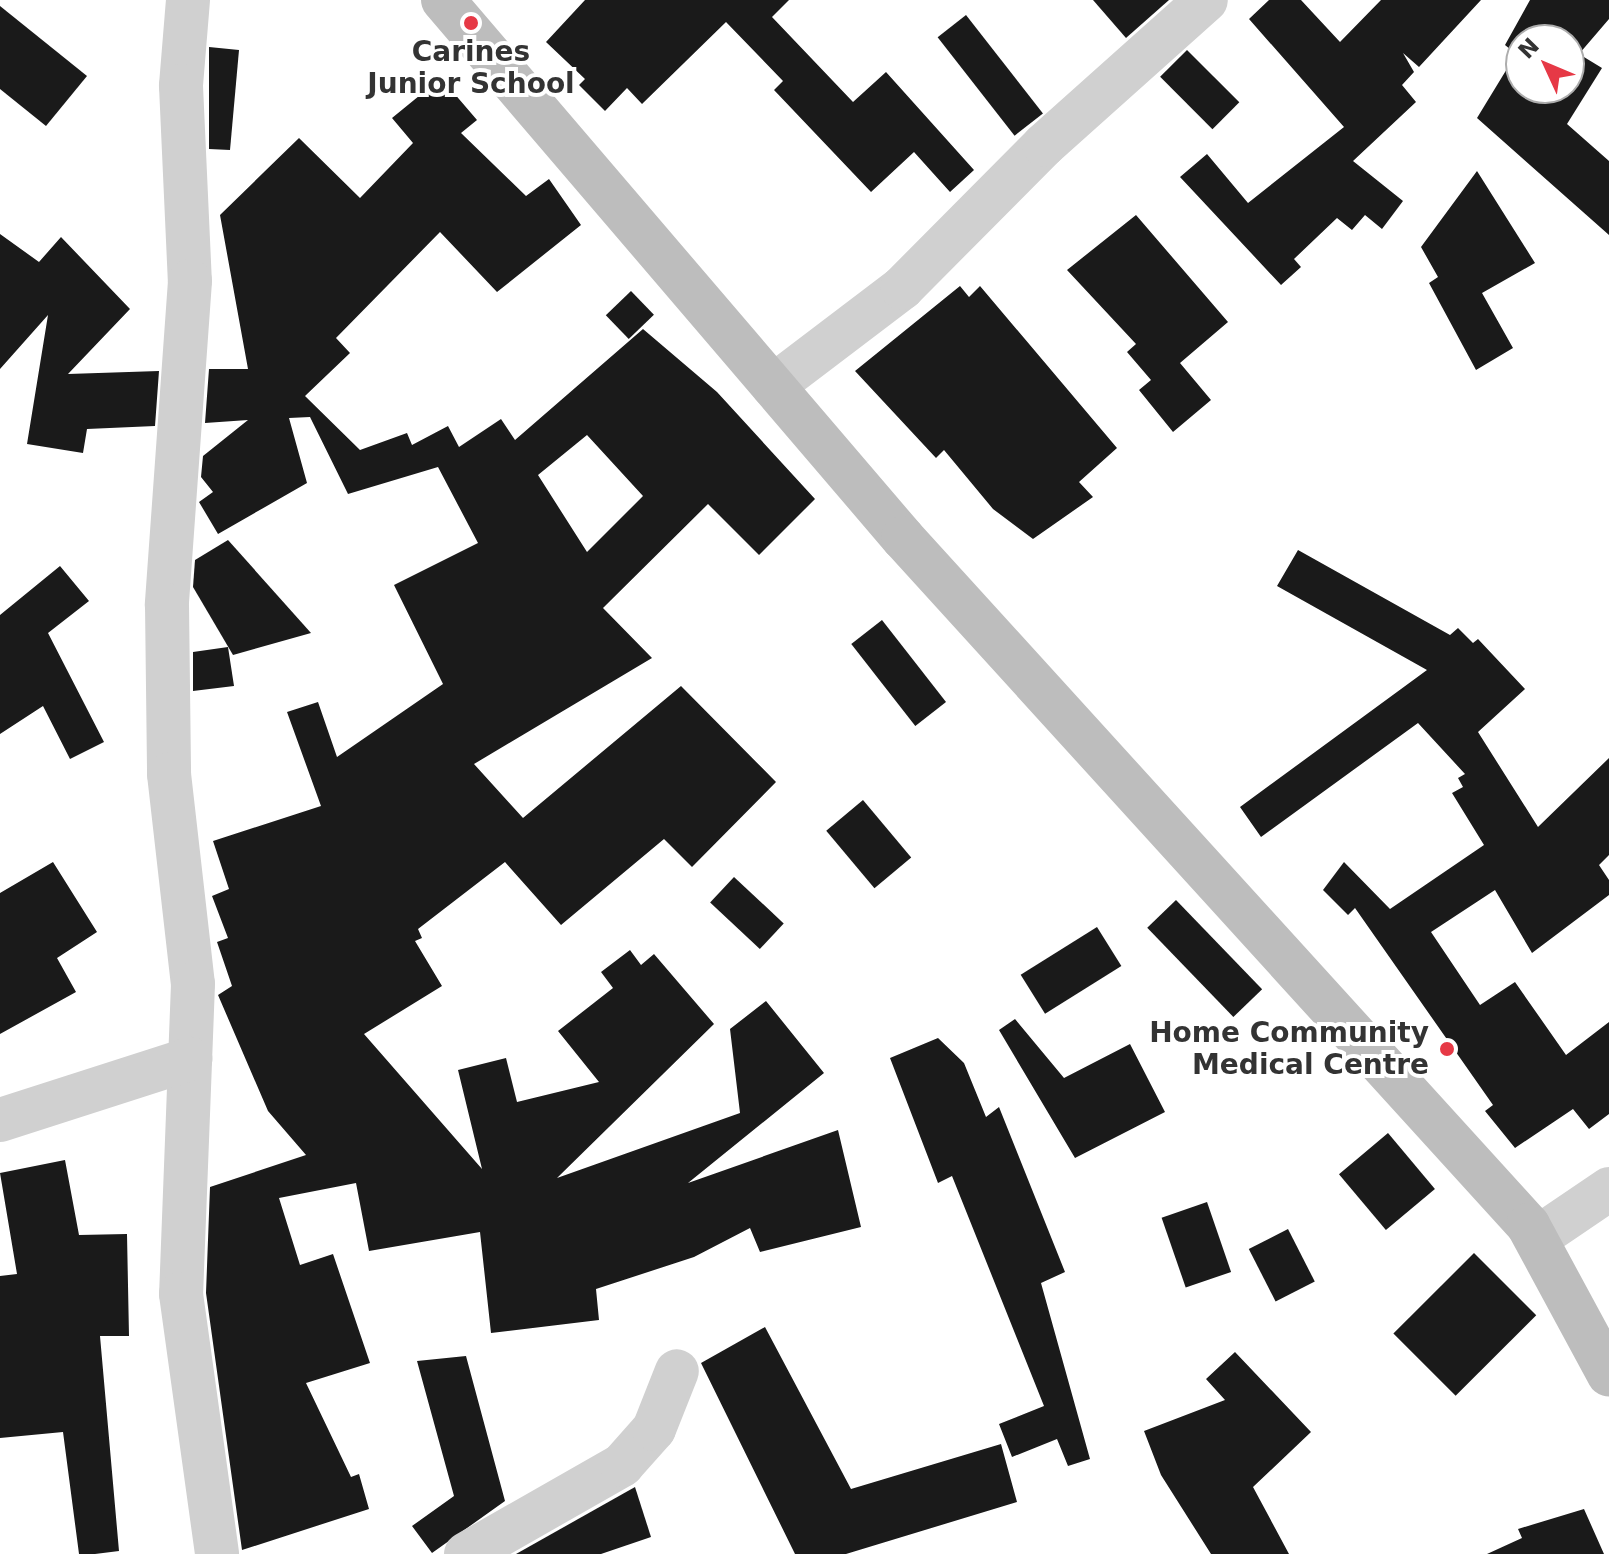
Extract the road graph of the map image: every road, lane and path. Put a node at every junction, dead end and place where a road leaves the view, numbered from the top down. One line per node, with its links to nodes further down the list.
1 (188, 0): 5 (street)
2 (443, 0): 4 (street)
3 (1206, 0): 4 (street)
4 (773, 386): 8 (street)
5 (190, 1059): 6 (street); 11 (street)
6 (0, 1120)
7 (1609, 1189): 8 (street)
8 (1537, 1238): 10 (street)
9 (677, 1371): 12 (street)
10 (1609, 1375)
11 (217, 1554)
12 (466, 1554)

